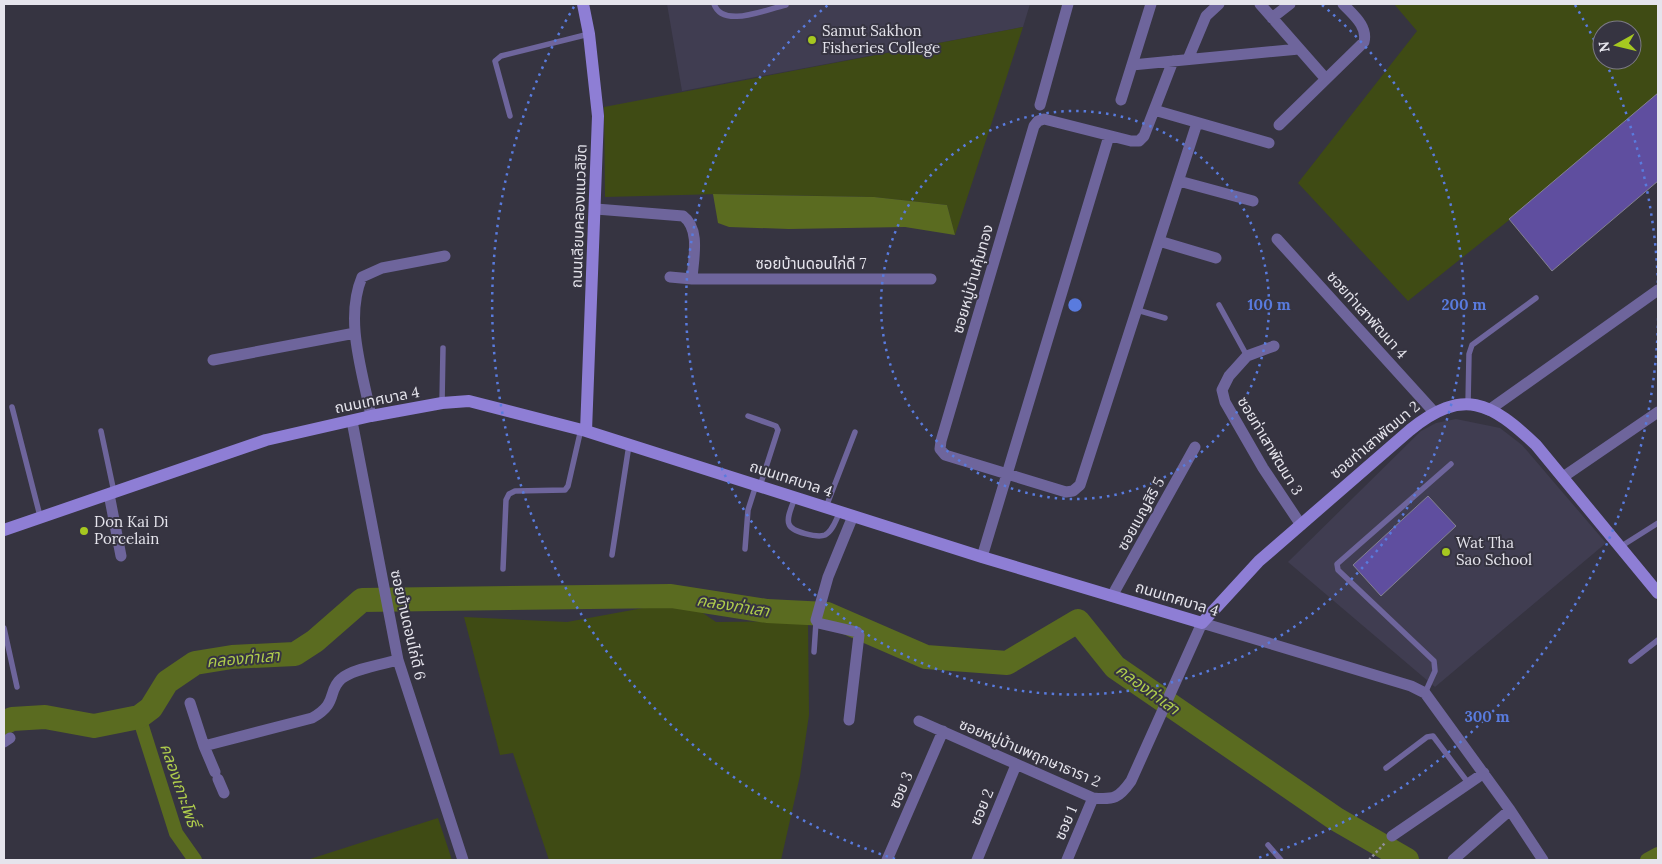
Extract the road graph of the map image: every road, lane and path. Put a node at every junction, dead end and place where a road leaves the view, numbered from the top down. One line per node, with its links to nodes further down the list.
1 (583, 4): 11 (street, ถนนเลียบคลองแนวลิขิต)
2 (714, 4): 9 (lane)
3 (1068, 4): 18 (street)
4 (1151, 4): 15 (street)
5 (1219, 4): 13 (street)
6 (1260, 4): 10 (street)
7 (1290, 4): 10 (street)
8 (1343, 4): 16 (street)
9 (786, 5)
10 (1272, 18): 12 (street)
11 (589, 34): 20 (lane); 27 (street, ถนนเลียบคลองแนวลิขิต)
12 (1299, 49): 13 (street); 16 (street)
13 (1188, 59): 14 (street)
14 (1172, 61): 15 (street); 19 (street, ซอยหมู่บ้านคุ้มทอง)
15 (1132, 65): 17 (street)
16 (1325, 78): 22 (street)
17 (1120, 100)
18 (1040, 105)
19 (1154, 110): 21 (street); 23 (street, ซอยหมู่บ้านคุ้มทอง)
20 (510, 116)
21 (1197, 123): 24 (street); 25 (street, ซอยหมู่บ้านคุ้มทอง)
22 (1279, 125)
23 (1109, 136): 60 (street); 60 (street, ซอยหมู่บ้านคุ้มทอง)
24 (1270, 143)
25 (1179, 181): 26 (street); 29 (street, ซอยหมู่บ้านคุ้มทอง)
26 (1253, 201)
27 (596, 209): 33 (street); 54 (street, ถนนเลียบคลองแนวลิขิต)
28 (1277, 239): 49 (street, ซอยท่าเสาพัฒนา 4)
29 (1159, 240): 31 (street); 38 (street, ซอยหมู่บ้านคุ้มทอง)
30 (445, 256): 40 (street)
31 (1216, 258)
32 (670, 277): 33 (street, ซอยบ้านดอนไก่ดี 7)
33 (692, 279): 34 (street, ซอยบ้านดอนไก่ดี 7)
34 (931, 279)
35 (1658, 290): 48 (street)
36 (1536, 298): 46 (lane)
37 (1219, 305): 43 (lane)
38 (1137, 310): 39 (lane); 60 (street, ซอยหมู่บ้านคุ้มทอง)
39 (1165, 318)
40 (355, 333): 44 (street); 51 (street)
41 (1274, 346): 43 (street)
42 (443, 348): 45 (lane)
43 (1247, 356): 70 (street, ซอยท่าเสาพัฒนา 3)
44 (212, 360)
45 (442, 403): 51 (street, ถนนเทศบาล 4); 54 (street, ถนนเทศบาล 4)
46 (1468, 404): 48 (street, ซอยท่าเสาพัฒนา 2); 49 (street, ซอยท่าเสาพัฒนา 2)
47 (12, 407): 67 (lane)
48 (1490, 410): 61 (street, ซอยท่าเสาพัฒนา 2)
49 (1434, 412): 70 (street, ซอยท่าเสาพัฒนา 2)
50 (1658, 412): 61 (street)
51 (371, 416): 53 (street, ถนนเทศบาล 4)
52 (748, 416): 62 (lane)
53 (352, 421): 63 (street, ถนนเทศบาล 4); 85 (street, ซอยบ้านดอนไก่ดี 6)
54 (584, 430): 57 (street, ถนนเทศบาล 4); 77 (lane)
55 (101, 431): 63 (lane)
56 (855, 432): 65 (lane)
57 (629, 444): 62 (street, ถนนเทศบาล 4); 74 (lane)
58 (1195, 447): 79 (street, ซอยเบญสิริ 5)
59 (1451, 464): 88 (lane)
60 (1006, 473): 76 (street)
61 (1563, 477): 72 (street, ซอยท่าเสาพัฒนา 2)
62 (758, 485): 64 (street, ถนนเทศบาล 4); 73 (lane)
63 (112, 493): 67 (street, ถนนเทศบาล 4); 75 (street)
64 (795, 497): 65 (street, ถนนเทศบาล 4); 66 (lane)
65 (826, 507): 66 (street, ถนนเทศบาล 4)
66 (840, 512): 68 (street, ถนนเทศบาล 4)
67 (40, 516): 71 (street, ถนนเทศบาล 4)
68 (853, 516): 76 (street, ถนนเทศบาล 4); 80 (street)
69 (1658, 523): 72 (lane)
70 (1301, 525): 81 (street, ซอยท่าเสาพัฒนา 2)
71 (4, 528)
72 (1620, 547): 78 (street, ซอยท่าเสาพัฒนา 2)
73 (745, 549)
74 (612, 554)
75 (121, 556)
76 (982, 557): 79 (street, ถนนเทศบาล 4)
77 (502, 569)
78 (1658, 593)
79 (1112, 596): 81 (street, ถนนเทศบาล 4)
80 (816, 620): 84 (lane); 90 (street)
81 (1202, 623): 88 (street, ถนนเทศบาล 4); 99 (street, ซอยหมู่บ้านพฤกษาธารา 2)
82 (4, 628): 87 (lane)
83 (1658, 640): 86 (lane)
84 (814, 652)
85 (398, 660): 93 (street); 103 (street, ซอยบ้านดอนไก่ดี 6)
86 (1631, 661)
87 (17, 686)
88 (1425, 694): 96 (street, ถนนเทศบาล 4)
89 (190, 702): 93 (street)
90 (849, 720)
91 (919, 721): 92 (street, ซอยหมู่บ้านพฤกษาธารา 2)
92 (942, 731): 94 (street, ซอยหมู่บ้านพฤกษาธารา 2); 104 (street, ซอย 3)
93 (204, 746): 98 (street)
94 (1016, 765): 99 (street, ซอยหมู่บ้านพฤกษาธารา 2); 105 (street, ซอย 2)
95 (1386, 768): 97 (lane)
96 (1484, 774): 97 (street); 100 (street, ถนนเทศบาล 4)
97 (1469, 784): 101 (street)
98 (224, 793)
99 (1093, 798): 106 (street, ซอย 1)
100 (1510, 810): 109 (street); 110 (street, ถนนเทศบาล 4)
101 (1392, 836): 108 (path)
102 (1268, 845): 107 (lane)
103 (463, 860)
104 (887, 860)
105 (976, 860)
106 (1067, 860)
107 (1281, 860)
108 (1369, 860)
109 (1453, 860)
110 (1543, 860)

